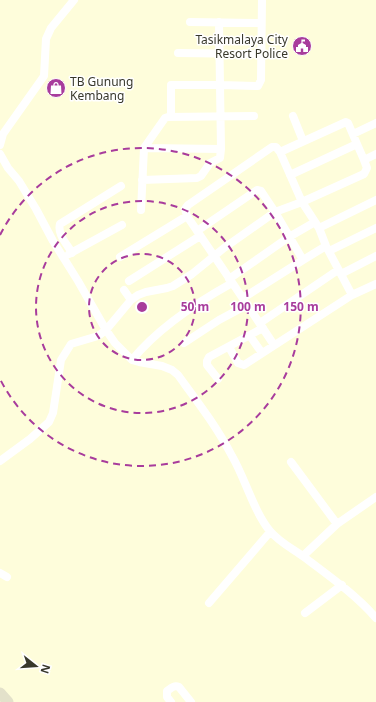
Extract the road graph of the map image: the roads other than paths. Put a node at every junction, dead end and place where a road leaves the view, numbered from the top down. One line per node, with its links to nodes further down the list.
1 (74, 0): 18 (street)
2 (262, 0): 5 (street)
3 (190, 22): 4 (street)
4 (218, 22): 5 (street); 7 (street)
5 (261, 23): 8 (street)
6 (178, 53): 7 (street)
7 (219, 54): 8 (street); 9 (street)
8 (261, 54): 9 (street)
9 (220, 85): 10 (street); 11 (street)
10 (171, 116): 11 (street); 19 (street)
11 (220, 116): 12 (street); 20 (street)
12 (254, 116)
13 (293, 116): 16 (street)
14 (376, 123): 15 (street)
15 (353, 134): 16 (street); 17 (street)
16 (303, 141): 21 (street)
17 (357, 144): 24 (street); 25 (street)
18 (0, 145)
19 (144, 148): 20 (street); 26 (street)
20 (221, 149): 26 (street)
21 (280, 152): 25 (street); 32 (street)
22 (0, 154): 43 (street)
23 (376, 154): 24 (street)
24 (364, 160): 29 (street)
25 (290, 176): 29 (street)
26 (142, 180): 30 (street)
27 (121, 186): 39 (street)
28 (376, 200): 34 (street)
29 (302, 202): 31 (street); 34 (street)
30 (141, 210)
31 (276, 212): 36 (street); 37 (street); 41 (street)
32 (187, 216): 36 (street); 40 (street)
33 (122, 225): 39 (street)
34 (317, 225): 37 (street); 38 (street)
35 (376, 228): 38 (street)
36 (199, 233): 41 (street); 46 (street)
37 (289, 237): 44 (street); 47 (street)
38 (328, 248): 44 (street); 45 (street)
39 (72, 253): 43 (street)
40 (120, 256)
41 (215, 256): 47 (street); 51 (street)
42 (376, 256): 45 (street)
43 (62, 257): 54 (street)
44 (303, 260): 52 (street)
45 (340, 272): 50 (street); 53 (street)
46 (129, 281)
47 (230, 281): 52 (street); 60 (street)
48 (376, 284): 50 (street)
49 (124, 290): 51 (street)
50 (352, 295): 57 (street)
51 (132, 300): 54 (street)
52 (245, 302): 53 (street); 56 (street)
53 (261, 326): 55 (street); 57 (street)
54 (106, 330): 60 (street); 62 (street)
55 (250, 336): 58 (street); 59 (street)
56 (184, 343)
57 (274, 344): 59 (street)
58 (229, 347): 59 (street); 61 (street)
59 (262, 353)
60 (132, 360): 66 (street)
61 (218, 379)
62 (0, 461)
63 (291, 462): 65 (street)
64 (376, 497): 65 (street)
65 (337, 524): 67 (street)
66 (270, 532): 67 (street); 69 (street)
67 (303, 556): 68 (street)
68 (342, 586): 70 (street); 71 (street)
69 (209, 603)
70 (305, 614)
71 (376, 618)
72 (0, 693): 73 (main road)
73 (8, 702)
74 (171, 702): 75 (street)
75 (191, 702)

